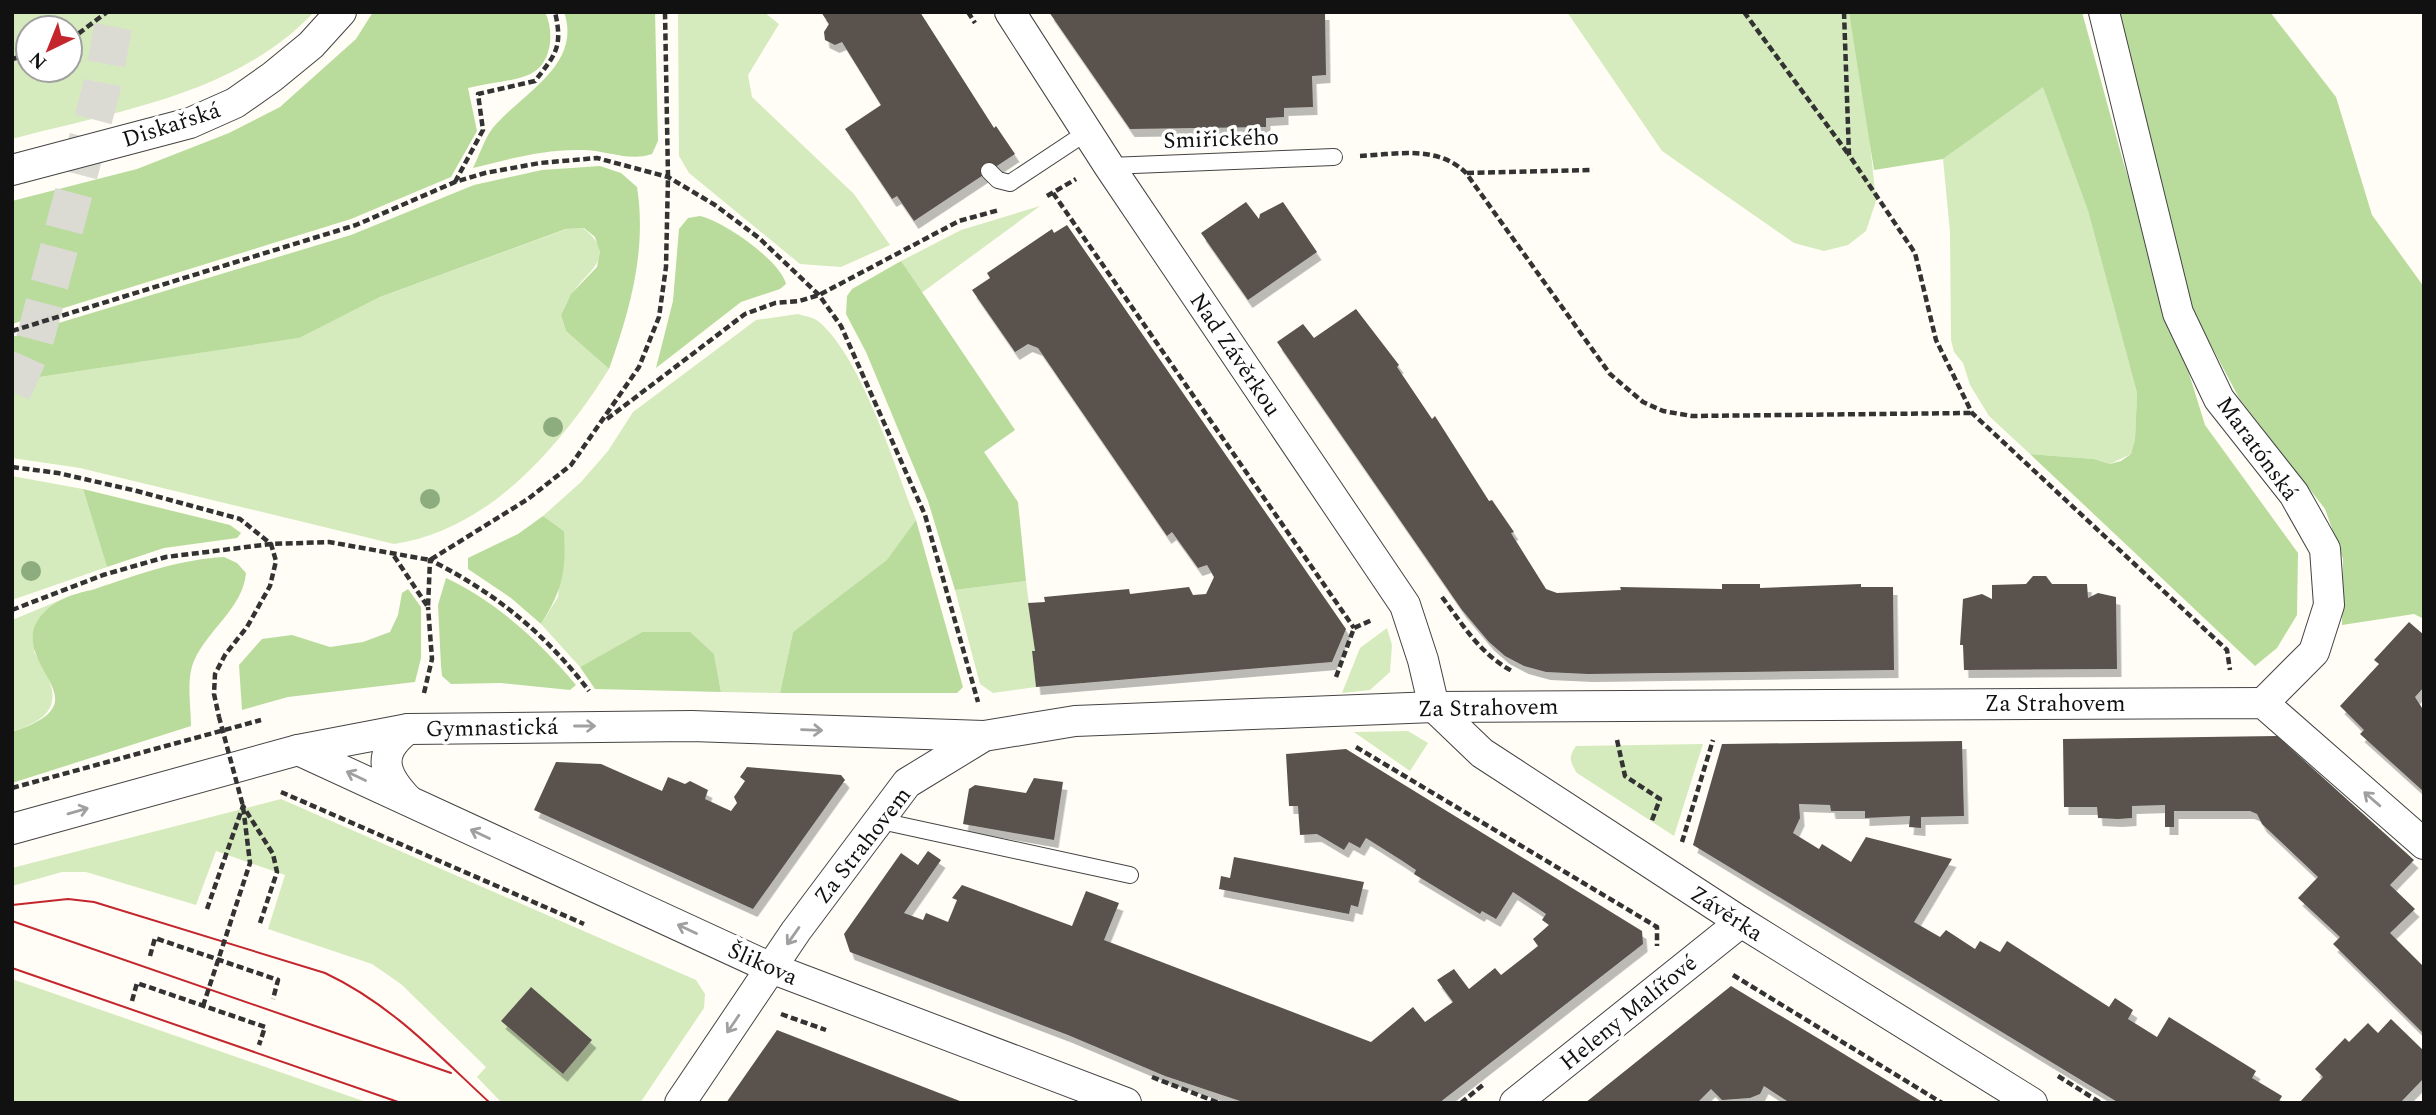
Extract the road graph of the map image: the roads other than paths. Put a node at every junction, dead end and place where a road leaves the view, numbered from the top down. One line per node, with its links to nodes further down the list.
1 (341, 12): 7 (street, Diskařská)
2 (1010, 12): 4 (street, Nad Závěrkou)
3 (2104, 12): 9 (street, Maratónská)
4 (1087, 132): 6 (street, Nad Závěrkou); 8 (lane)
5 (1334, 157): 6 (lane, Smiřického)
6 (1109, 166): 10 (street, Nad Závěrkou)
7 (12, 170)
8 (989, 170)
9 (2263, 704): 10 (street, Za Strahovem); 17 (street, one-way to 9)
10 (1434, 707): 12 (street, Za Strahovem); 19 (street, Závěrka)
11 (408, 729): 12 (street, Gymnastická, one-way to 12); 13 (street, Gymnastická); 14 (street, Šlikova)
12 (984, 736): 15 (street, Za Strahovem)
13 (298, 750): 14 (street, Šlikova, one-way to 13); 16 (street, Gymnastická, one-way to 13)
14 (409, 800): 20 (street, Šlikova, one-way to 14)
15 (881, 821): 18 (lane); 20 (street, Za Strahovem, one-way to 20)
16 (12, 829)
17 (2424, 844)
18 (1130, 875)
19 (1741, 922): 23 (street, Heleny Malířové); 24 (street, Závěrka)
20 (771, 968): 21 (street, Za Strahovem, one-way to 21); 22 (street, Šlikova)
21 (680, 1103)
22 (1126, 1103)
23 (1516, 1103)
24 (2032, 1103)

